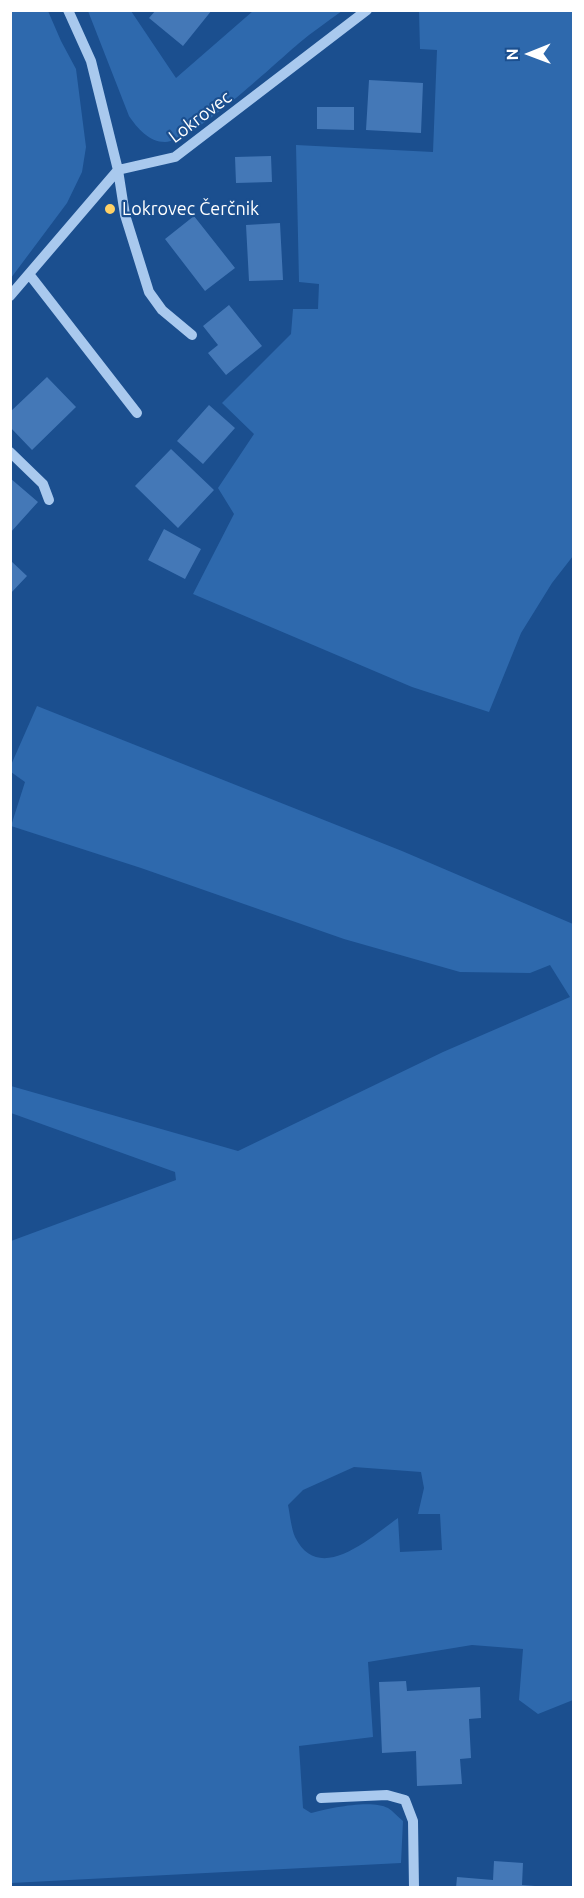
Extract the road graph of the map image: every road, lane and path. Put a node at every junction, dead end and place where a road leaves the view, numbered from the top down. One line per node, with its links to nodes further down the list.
1 (68, 10): 3 (street)
2 (367, 10): 3 (street, Lokrovec)
3 (118, 170): 4 (street); 6 (street)
4 (29, 274): 5 (street); 7 (street)
5 (10, 296)
6 (192, 335)
7 (137, 413)
8 (10, 452): 9 (street)
9 (49, 500)
10 (321, 1798): 11 (street)
11 (414, 1887)

